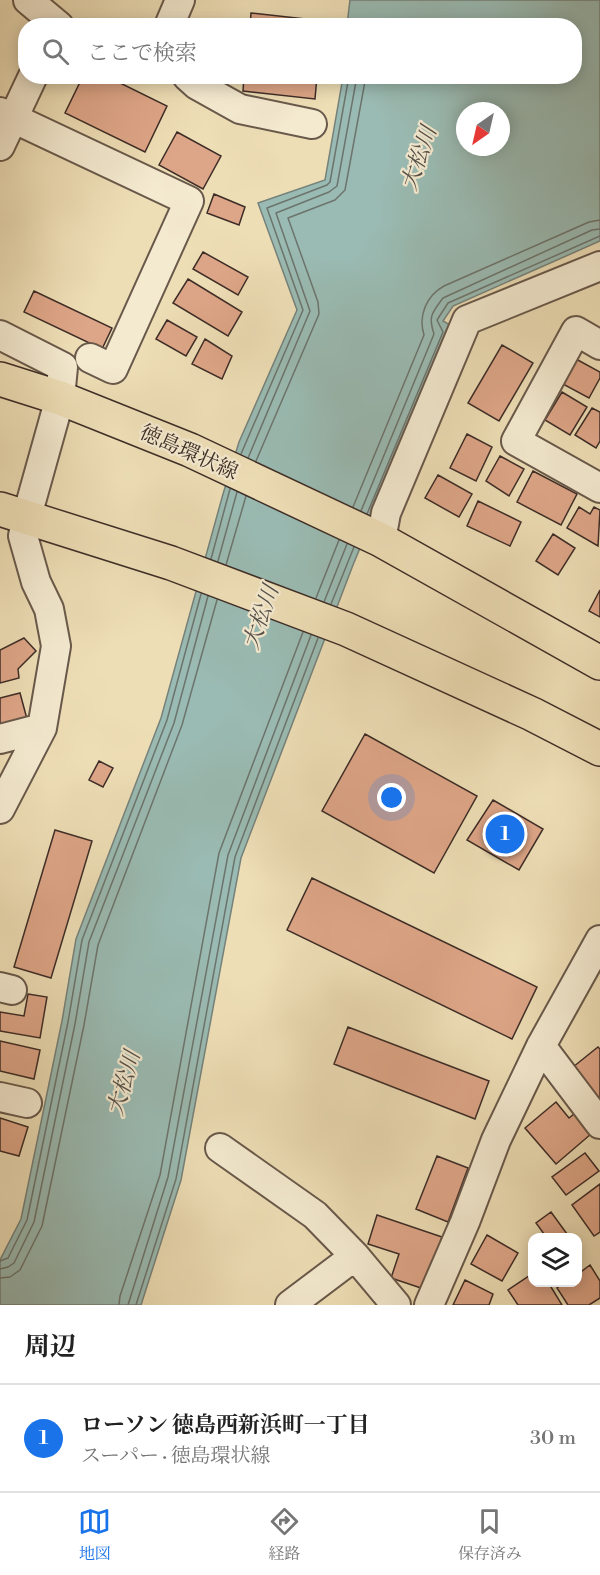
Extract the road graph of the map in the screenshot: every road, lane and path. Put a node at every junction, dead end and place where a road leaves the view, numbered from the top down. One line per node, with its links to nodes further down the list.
1 (28, 0): 3 (street)
2 (180, 0): 4 (street)
3 (49, 18)
4 (173, 18)
5 (28, 84): 7 (street)
6 (196, 84): 8 (street)
7 (6, 116): 9 (street); 13 (street)
8 (312, 124)
9 (0, 146)
10 (600, 266): 18 (street)
11 (0, 335): 15 (street)
12 (600, 345): 16 (street)
13 (90, 358)
14 (0, 379): 15 (main road, 徳島環状線)
15 (60, 398): 17 (street); 18 (main road, 徳島環状線)
16 (600, 488)
17 (14, 512): 20 (street); 22 (main road)
18 (377, 539): 19 (main road, 徳島環状線)
19 (600, 663)
20 (42, 728): 21 (street); 23 (street)
21 (0, 739)
22 (600, 749)
23 (0, 809)
24 (600, 940): 25 (street)
25 (592, 975): 26 (street)
26 (541, 1046): 27 (street); 32 (street)
27 (600, 1124)
28 (220, 1148): 29 (street)
29 (355, 1256): 30 (street); 31 (street)
30 (290, 1305)
31 (396, 1305)
32 (429, 1305)

